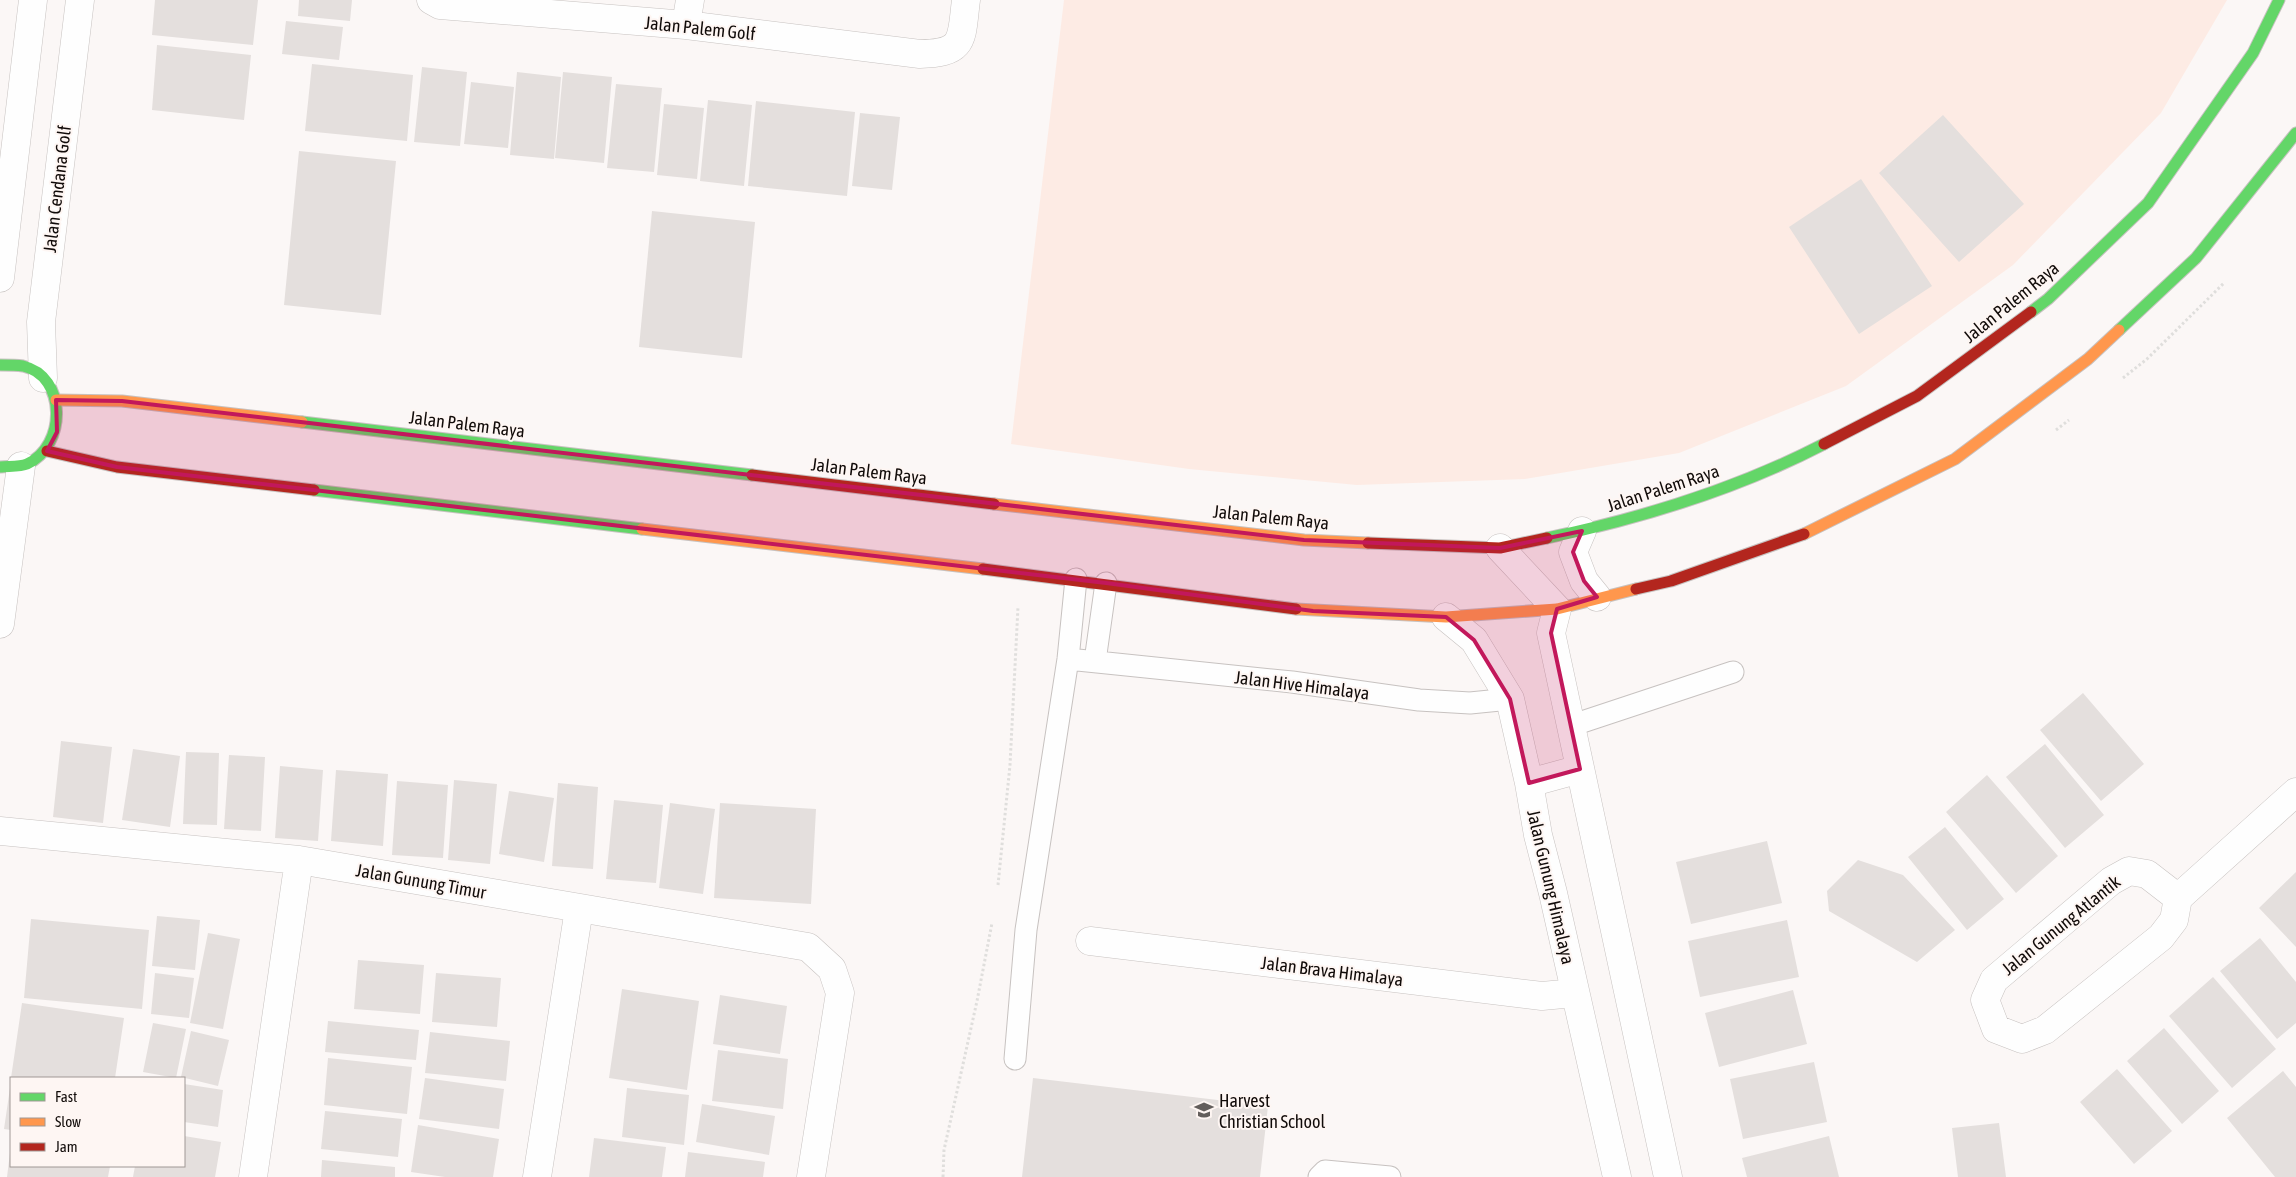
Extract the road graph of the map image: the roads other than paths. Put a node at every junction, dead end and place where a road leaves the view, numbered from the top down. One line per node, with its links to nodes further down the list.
1 (33, 0): 8 (street)
2 (80, 0): 10 (street, Jalan Cendana Golf)
3 (431, 0): 6 (street, Jalan Palem Golf)
4 (966, 0): 6 (street, Jalan Palem Golf)
5 (2279, 0): 13 (street, Jalan Palem Raya)
6 (688, 12)
7 (2296, 133): 17 (street)
8 (0, 278)
9 (0, 365): 10 (street)
10 (49, 389): 11 (street); 14 (street, Jalan Palem Raya)
11 (46, 450): 12 (street); 15 (street)
12 (11, 467): 20 (street)
13 (1582, 530): 14 (street, Jalan Palem Raya); 17 (street)
14 (1500, 548): 18 (street)
15 (1076, 579): 16 (street); 21 (lane)
16 (1106, 583): 19 (street); 22 (lane)
17 (1597, 598): 18 (street)
18 (1557, 609): 19 (street); 25 (street)
19 (1446, 617): 24 (street, Jalan Gunung Himalaya)
20 (0, 624)
21 (1068, 659): 22 (lane, Jalan Hive Himalaya); 35 (lane)
22 (1095, 661): 24 (lane, Jalan Hive Himalaya)
23 (1733, 672): 25 (lane)
24 (1510, 699): 27 (street, Jalan Gunung Himalaya)
25 (1570, 726): 26 (street)
26 (1580, 769): 27 (street); 42 (street)
27 (1529, 783): 34 (street, Jalan Gunung Himalaya)
28 (2296, 792): 31 (street)
29 (0, 831): 30 (street, Jalan Gunung Timur)
30 (299, 860): 32 (street, Jalan Gunung Timur); 36 (street)
31 (2178, 898): 31 (street, Jalan Gunung Atlantik)
32 (579, 909): 37 (street); 38 (street, Jalan Gunung Timur)
33 (1090, 941): 34 (street, Jalan Brava Himalaya)
34 (1574, 993): 41 (street, Jalan Gunung Himalaya)
35 (1015, 1059)
36 (253, 1177)
37 (537, 1177)
38 (811, 1177)
39 (1319, 1177): 40 (lane)
40 (1390, 1177)
41 (1617, 1177)
42 (1668, 1177)

